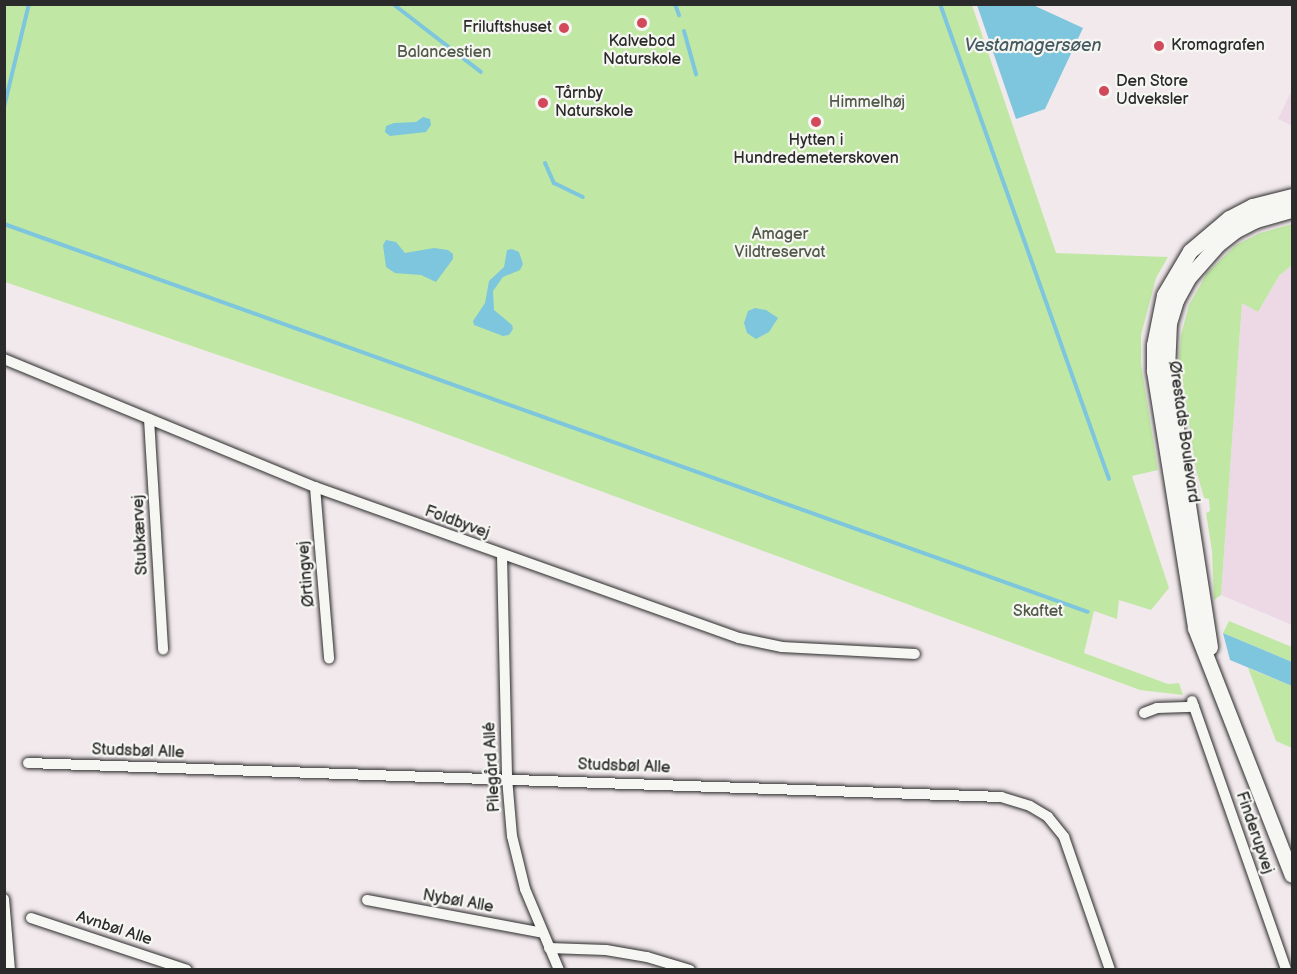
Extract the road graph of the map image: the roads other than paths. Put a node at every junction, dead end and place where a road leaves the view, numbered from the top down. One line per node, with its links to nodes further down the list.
1 (1293, 196): 7 (street, Ørestads Boulevard)
2 (1293, 210): 7 (street, Ørestads Boulevard)
3 (4, 359): 4 (street, Foldbyvej)
4 (149, 419): 5 (street, Foldbyvej); 8 (street, Stubkærvej)
5 (315, 487): 6 (street, Foldbyvej); 10 (street, Ørtingvej)
6 (502, 555): 9 (street, Foldbyvej); 13 (street, Pilegård Allé)
7 (1196, 603): 14 (street)
8 (163, 650)
9 (915, 654)
10 (329, 658)
11 (1144, 713): 25 (street, Finderupvej)
12 (28, 763): 13 (street, Studsbøl Alle)
13 (507, 778): 18 (street, Pilegård Allé); 24 (street, Studsbøl Alle)
14 (1293, 875)
15 (4, 899): 20 (street)
16 (367, 900): 18 (street, Nybøl Alle)
17 (31, 918): 21 (street, Avnbøl Alle)
18 (543, 933): 19 (street, Pilegård Allé)
19 (549, 948): 22 (street, Pilegård Allé); 23 (street)
20 (10, 969)
21 (187, 969)
22 (559, 969)
23 (690, 969)
24 (1110, 969)
25 (1286, 969)

